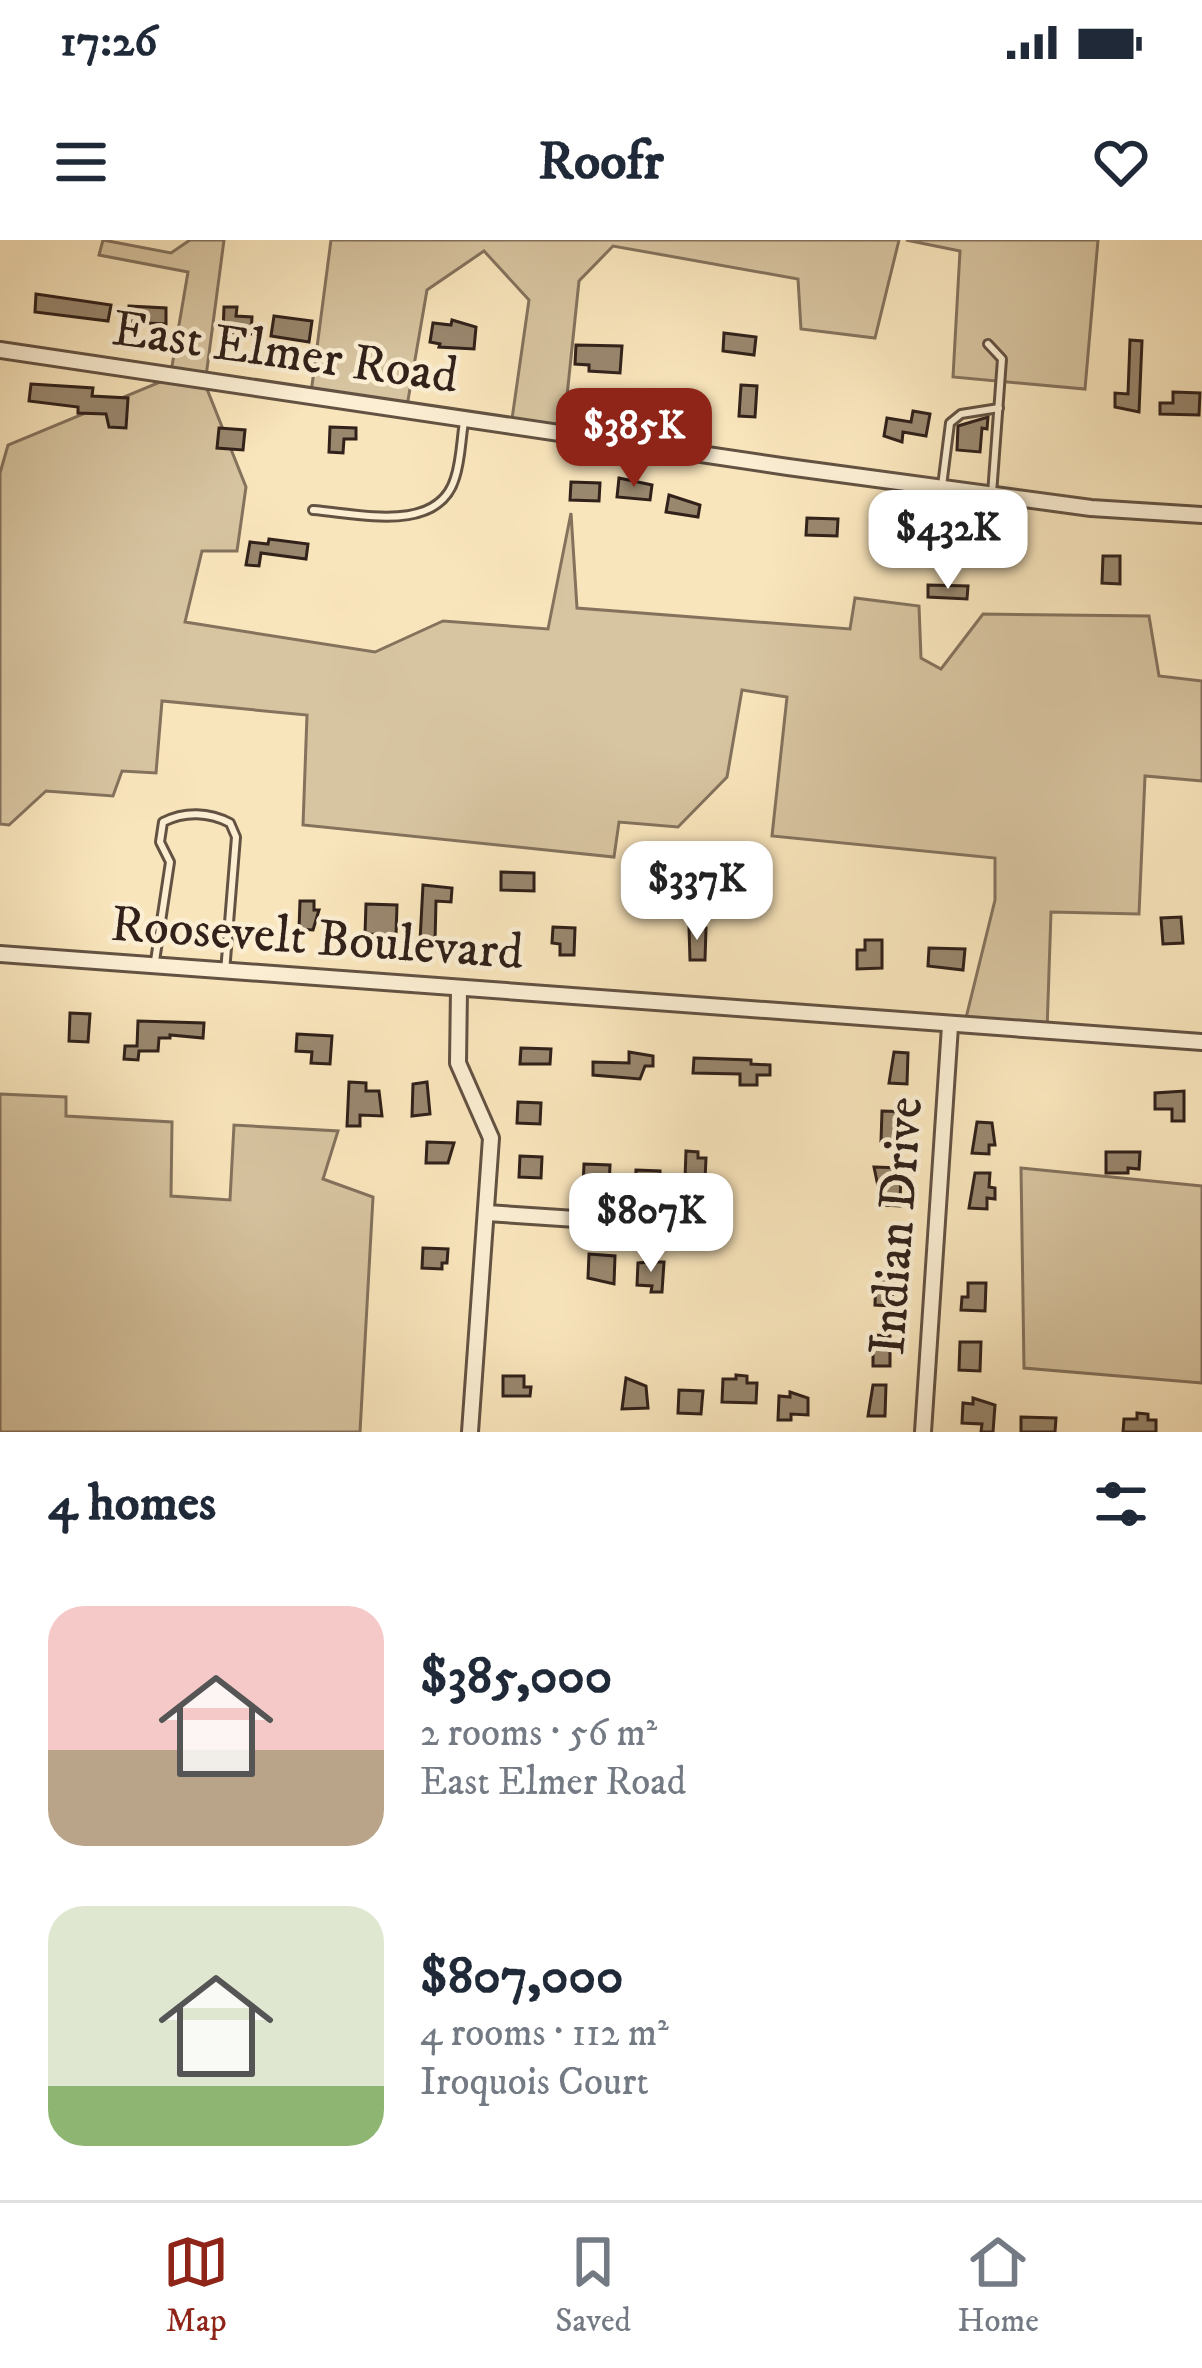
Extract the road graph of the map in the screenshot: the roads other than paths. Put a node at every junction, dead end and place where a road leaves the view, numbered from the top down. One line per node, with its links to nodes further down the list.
1 (988, 344): 3 (lane)
2 (0, 350): 4 (street, East Elmer Road)
3 (999, 408): 5 (lane); 6 (lane)
4 (464, 418): 5 (street, East Elmer Road); 7 (lane)
5 (941, 487): 6 (street, East Elmer Road)
6 (992, 494): 8 (street, East Elmer Road)
7 (313, 510)
8 (1202, 515)
9 (0, 954): 10 (street, Roosevelt Boulevard)
10 (154, 965): 11 (street, Roosevelt Boulevard); 11 (lane)
11 (225, 972): 12 (street, Roosevelt Boulevard)
12 (459, 989): 13 (street, Roosevelt Boulevard); 15 (street)
13 (950, 1026): 14 (street, Roosevelt Boulevard); 18 (street, Indian Drive)
14 (1202, 1042)
15 (487, 1213): 16 (street); 17 (street)
16 (696, 1227)
17 (470, 1432)
18 (923, 1432)

